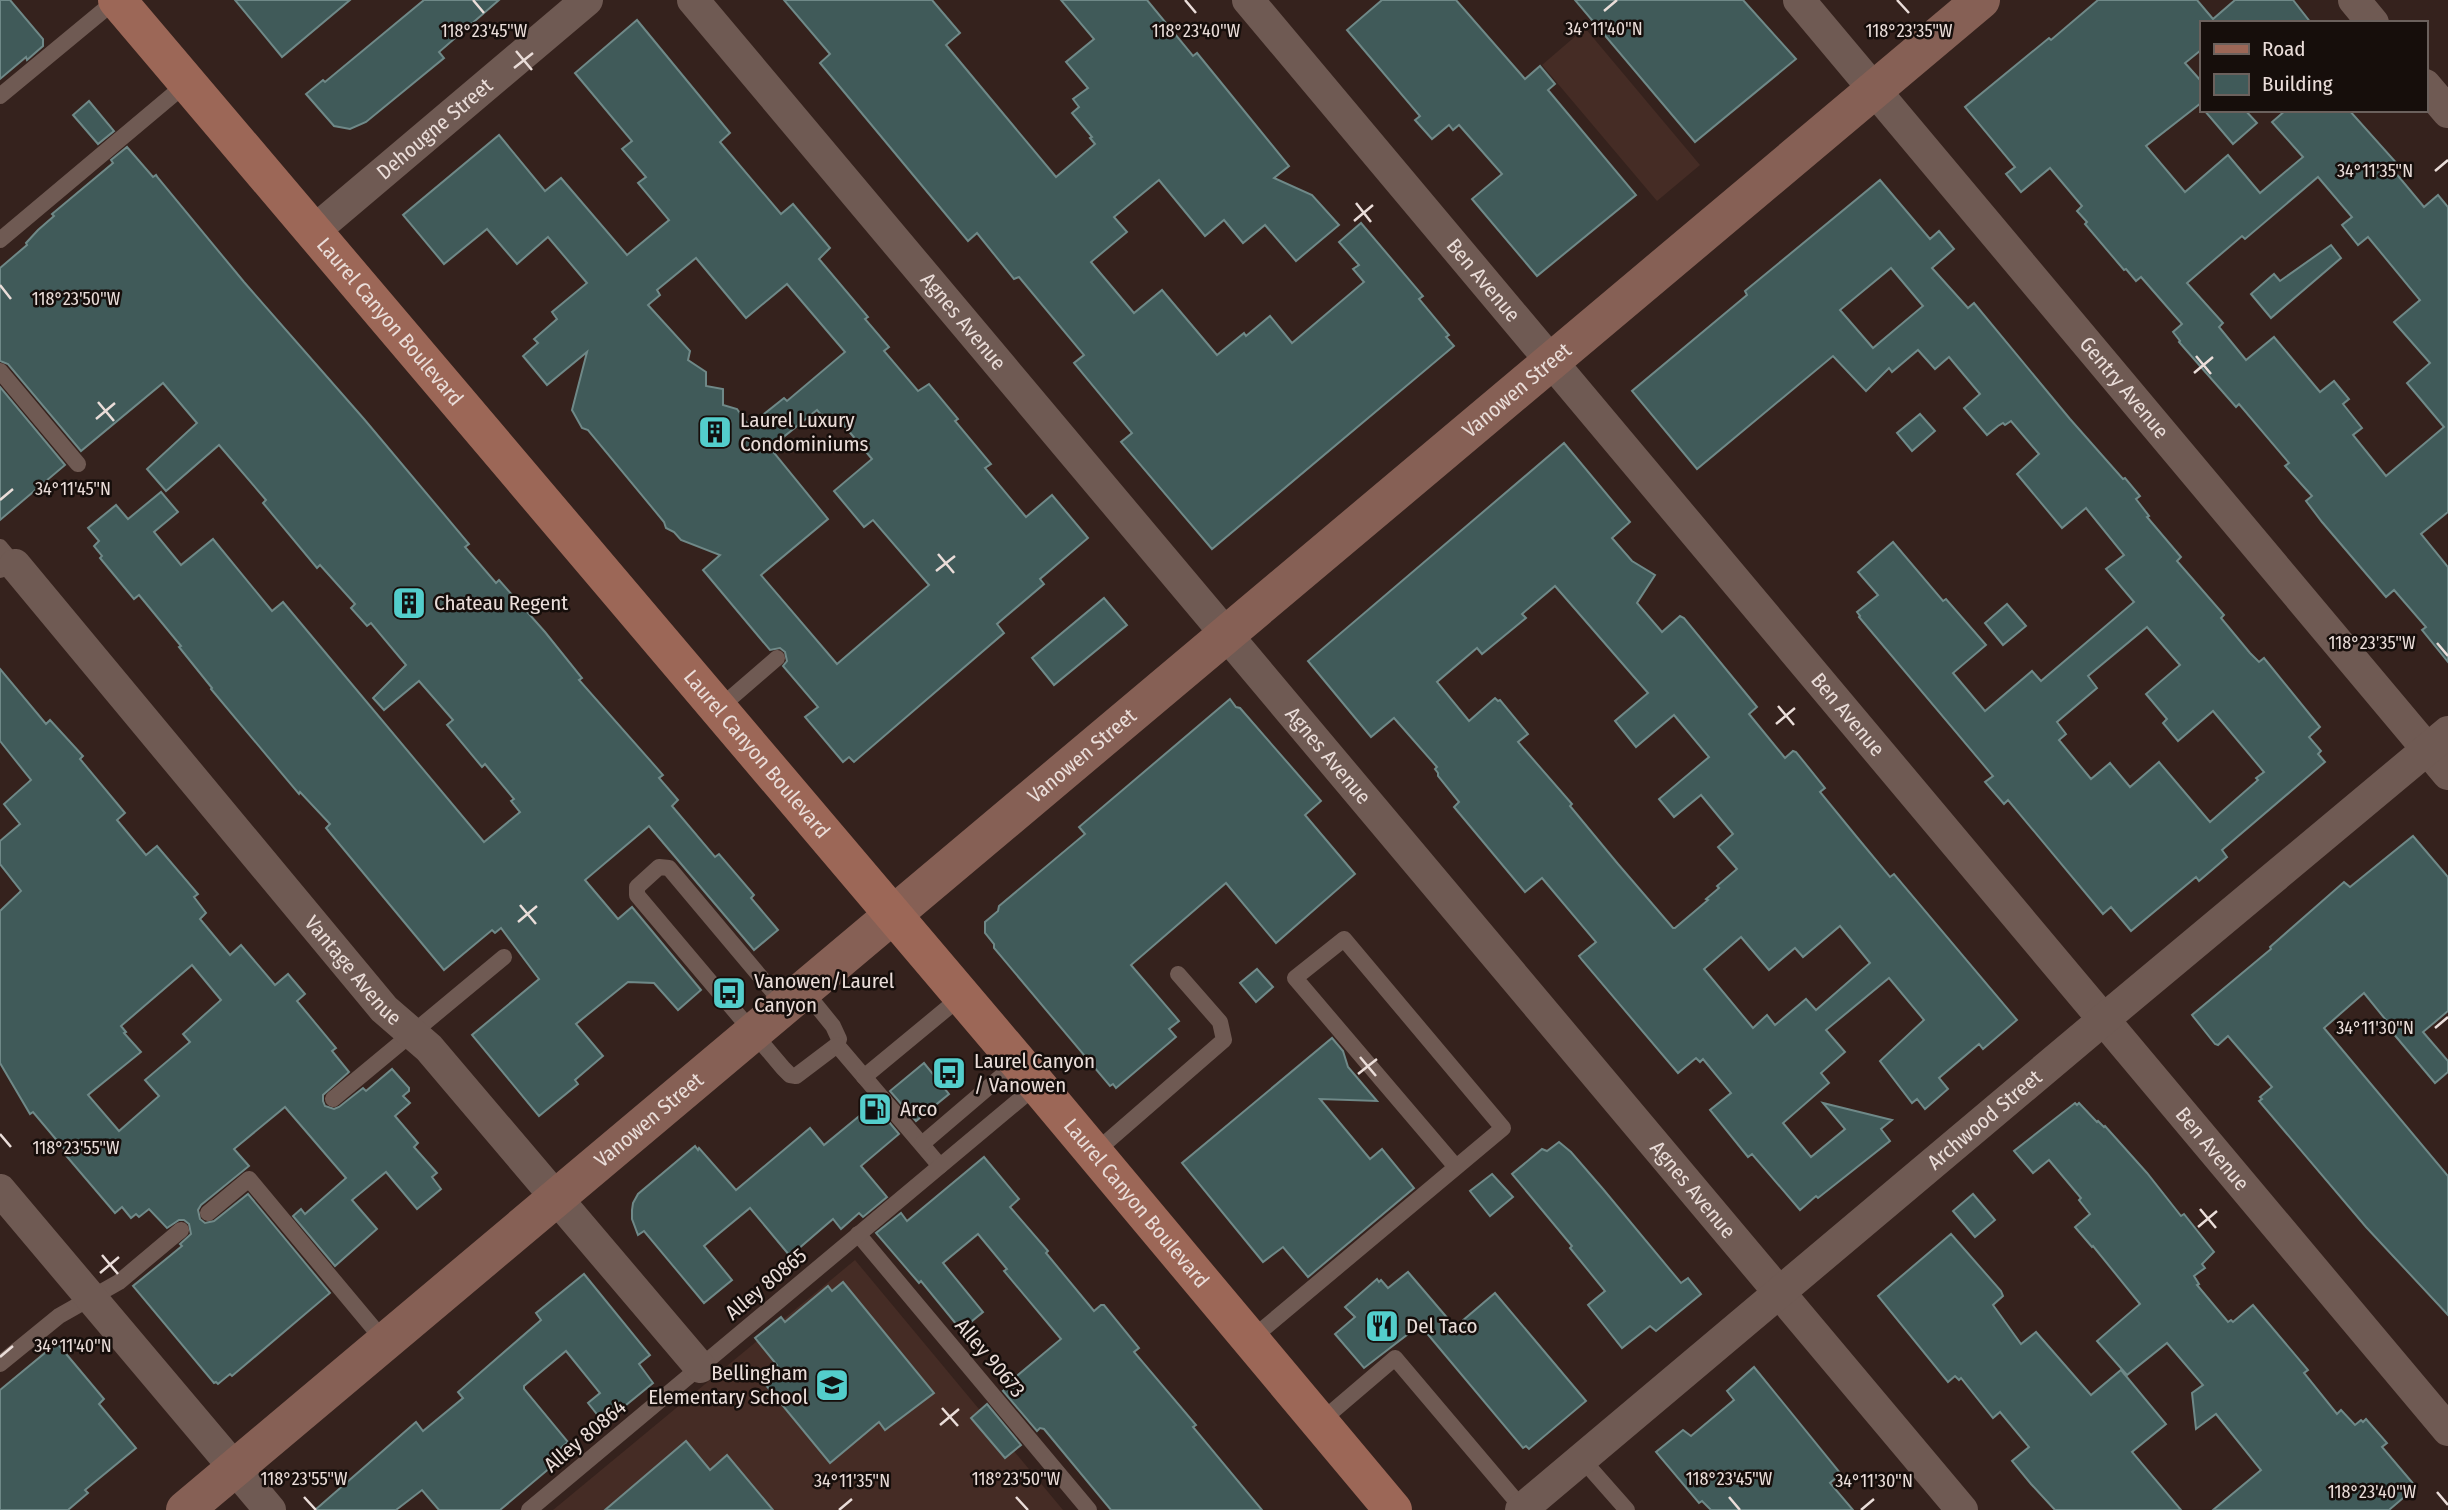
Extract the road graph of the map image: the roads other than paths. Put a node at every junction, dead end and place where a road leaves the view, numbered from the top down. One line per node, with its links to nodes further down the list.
1 (117, 0): 9 (main road, Laurel Canyon Boulevard); 12 (lane)
2 (587, 0): 14 (street, Dehougne Street)
3 (693, 0): 20 (street, Agnes Avenue)
4 (1248, 0): 16 (street, Ben Avenue)
5 (1799, 0): 11 (street, Gentry Avenue)
6 (1981, 0): 11 (main road, Vanowen Street)
7 (2354, 0): 8 (street)
8 (2371, 21)
9 (187, 83): 14 (main road, Laurel Canyon Boulevard); 15 (lane)
10 (2427, 87): 13 (street)
11 (1874, 90): 16 (main road, Vanowen Street); 23 (street, Gentry Avenue)
12 (0, 96)
13 (2448, 112)
14 (314, 231): 22 (main road, Laurel Canyon Boulevard)
15 (0, 240)
16 (1551, 362): 20 (main road, Vanowen Street); 30 (street, Ben Avenue)
17 (0, 371): 18 (lane)
18 (78, 464)
19 (5, 561): 31 (street, Vantage Avenue)
20 (1226, 635): 25 (main road, Vanowen Street); 46 (street, Agnes Avenue)
21 (777, 659): 22 (lane)
22 (718, 709): 25 (main road, Laurel Canyon Boulevard)
23 (2438, 741): 24 (street, Gentry Avenue); 30 (street, Archwood Street)
24 (2448, 774)
25 (892, 915): 28 (main road, Laurel Canyon Boulevard); 29 (main road, Vanowen Street)
26 (504, 957): 31 (lane)
27 (1178, 974): 38 (lane)
28 (962, 996): 34 (main road, Laurel Canyon Boulevard); 35 (lane)
29 (794, 997): 32 (main road, Vanowen Street); 32 (lane); 33 (lane)
30 (2103, 1020): 46 (street, Archwood Street); 53 (street, Ben Avenue)
31 (412, 1033): 36 (lane); 42 (street, Vantage Avenue)
32 (752, 1033): 33 (lane); 42 (main road, Vanowen Street)
33 (837, 1045): 35 (lane)
34 (1028, 1074): 37 (lane); 38 (main road, Laurel Canyon Boulevard); 39 (lane, Alley 80865)
35 (864, 1077): 37 (lane)
36 (333, 1099)
37 (922, 1144): 39 (lane)
38 (1094, 1153): 48 (main road, Laurel Canyon Boulevard)
39 (940, 1166): 45 (lane, Alley 80865)
40 (1456, 1167): 40 (lane); 48 (lane)
41 (0, 1190): 47 (street)
42 (557, 1197): 49 (main road, Vanowen Street); 51 (street, Vantage Avenue)
43 (208, 1213): 49 (lane)
44 (181, 1230): 47 (lane)
45 (859, 1234): 51 (lane, Alley 80865); 60 (lane, Alley 90673)
46 (1780, 1293): 54 (street, Archwood Street); 63 (street, Agnes Avenue)
47 (90, 1298): 50 (lane); 55 (street)
48 (1250, 1340): 52 (main road, Laurel Canyon Boulevard)
49 (385, 1342): 55 (main road, Vanowen Street)
50 (0, 1364)
51 (700, 1367): 59 (lane, Alley 80864)
52 (1320, 1422): 56 (lane); 61 (main road, Laurel Canyon Boulevard)
53 (2448, 1430)
54 (1582, 1459): 56 (street, Archwood Street); 62 (lane)
55 (234, 1468): 57 (main road, Vanowen Street); 58 (street)
56 (1522, 1509)
57 (185, 1510)
58 (270, 1510)
59 (530, 1510)
60 (1089, 1510)
61 (1394, 1510)
62 (1627, 1510)
63 (1962, 1510)

